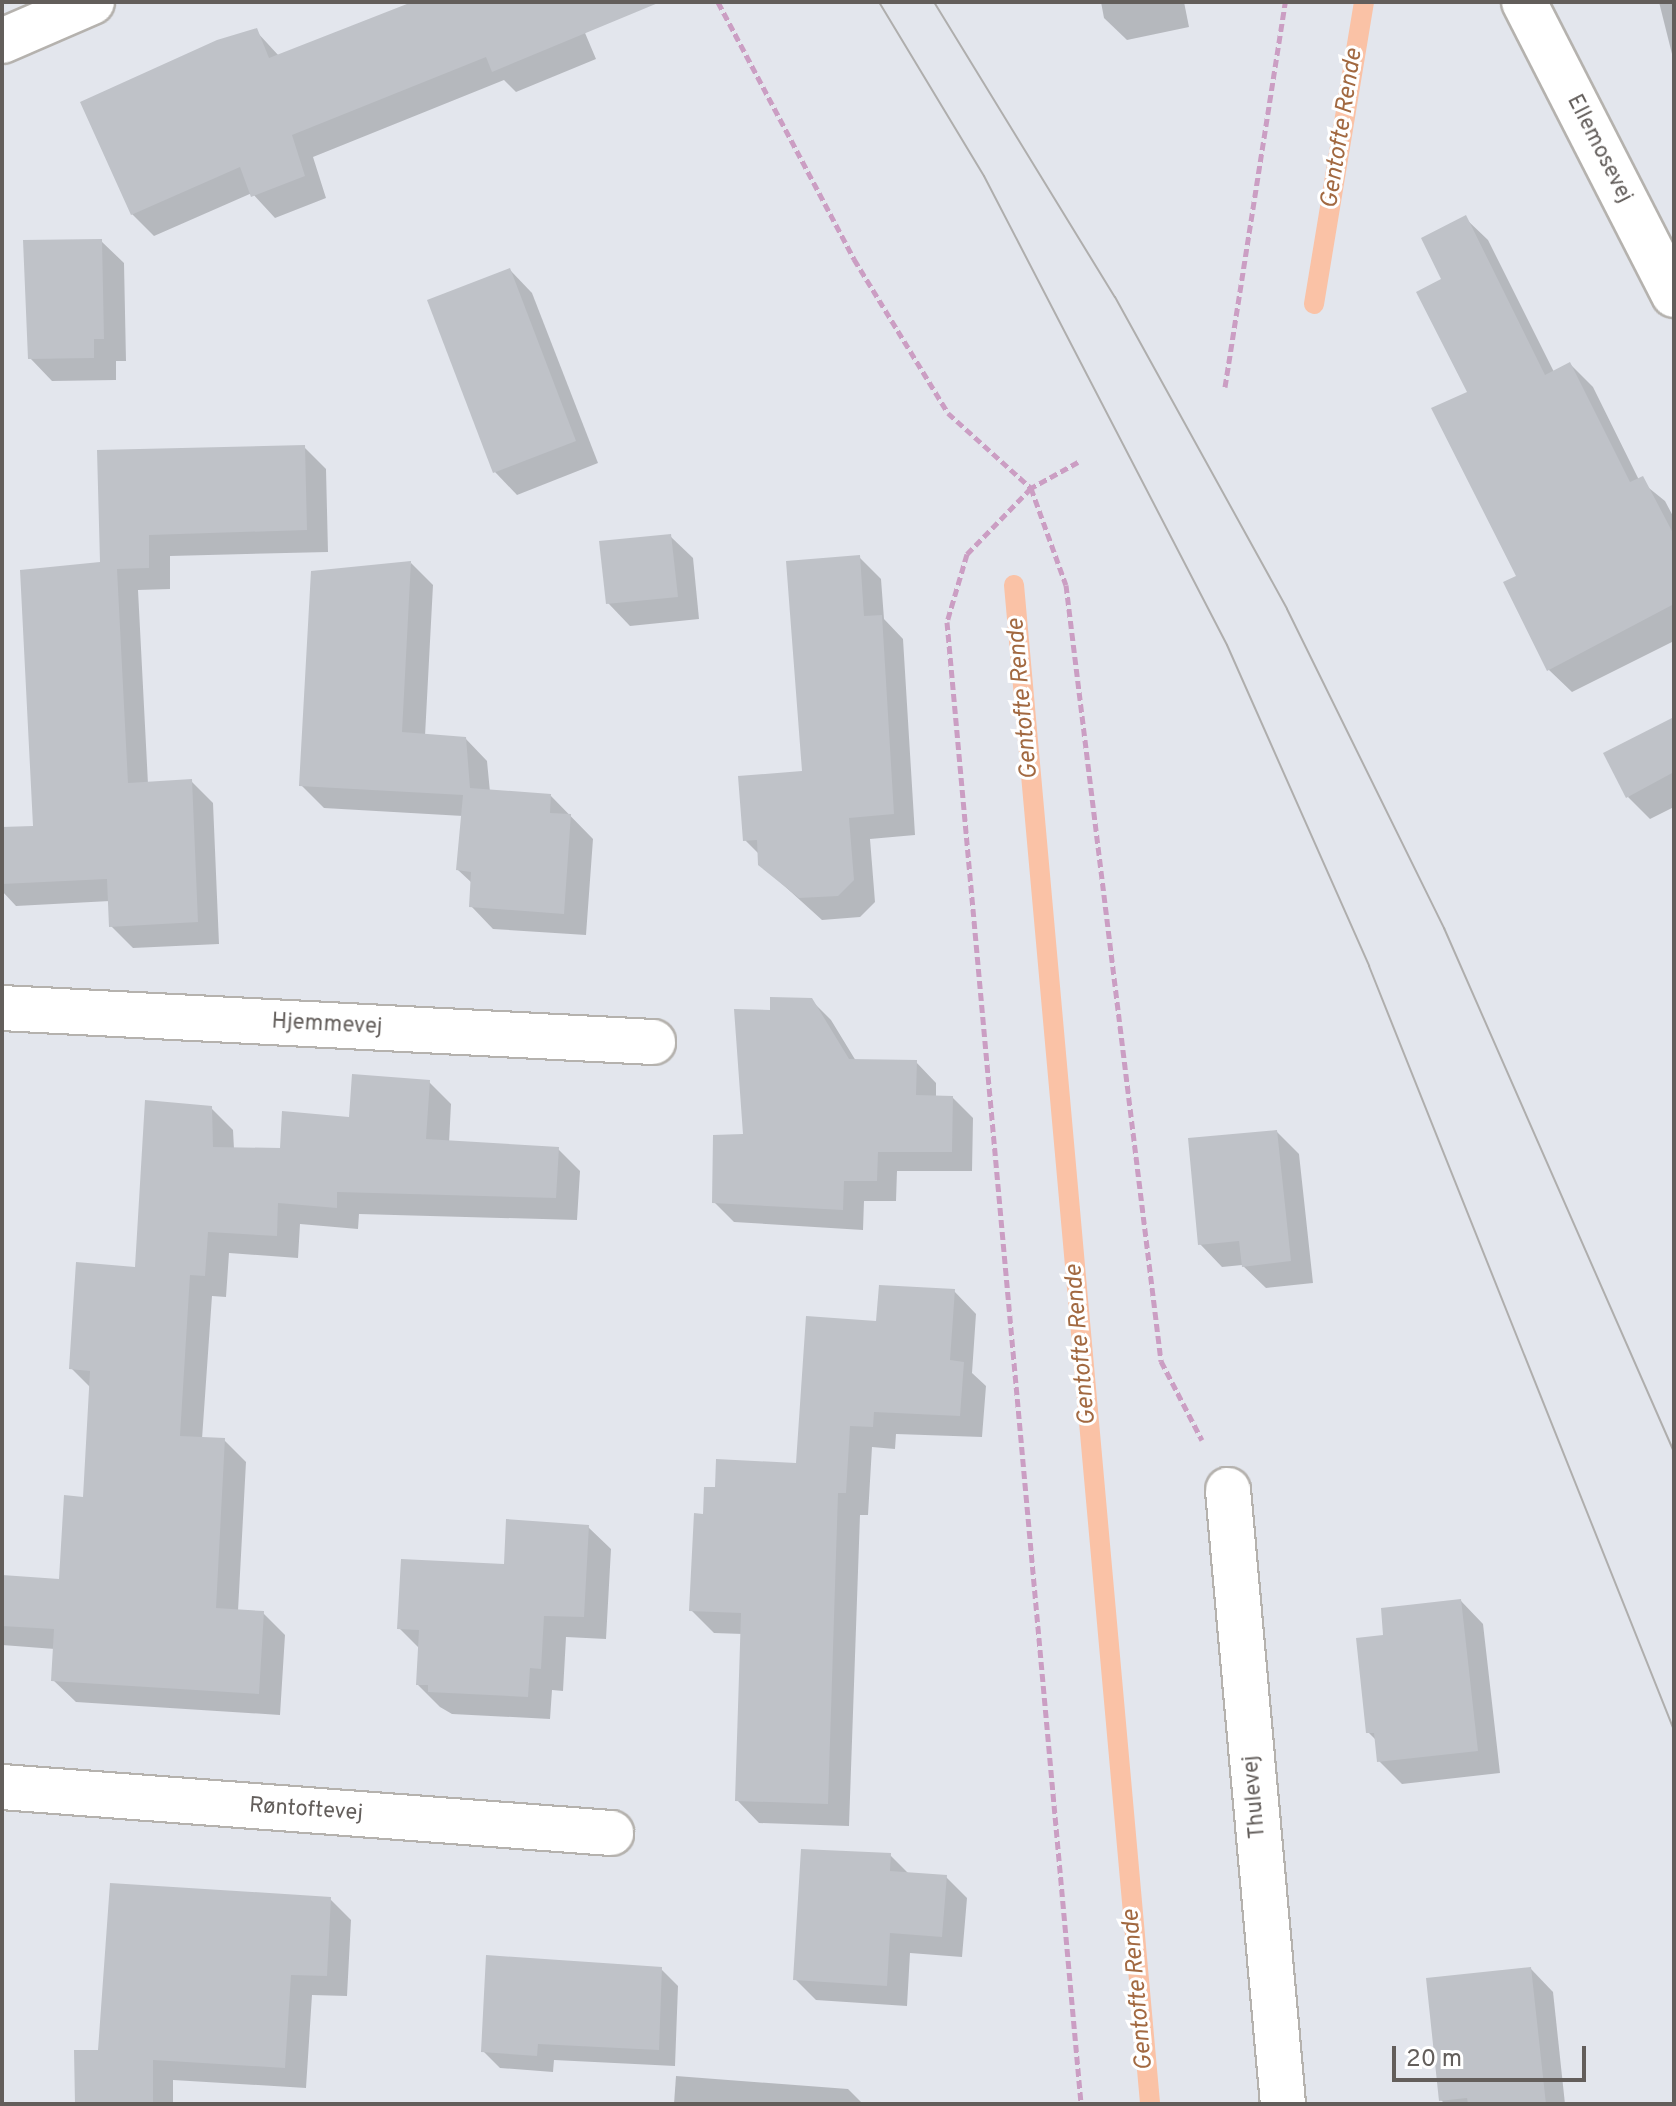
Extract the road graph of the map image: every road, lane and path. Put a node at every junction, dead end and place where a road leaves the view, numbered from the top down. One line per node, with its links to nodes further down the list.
1 (92, 2): 5 (street)
2 (718, 2): 9 (path)
3 (1285, 2): 7 (path)
4 (1524, 2): 6 (street, Ellemosevej)
5 (2, 41)
6 (1674, 295)
7 (1225, 387)
8 (1078, 462): 9 (path)
9 (1031, 488): 12 (path); 15 (path)
10 (2, 1008): 11 (street, Hjemmevej)
11 (653, 1042)
12 (1228, 1490): 16 (street, Thulevej)
13 (2, 1787): 14 (street, Røntoftevej)
14 (611, 1833)
15 (1081, 2104)
16 (1283, 2104)

